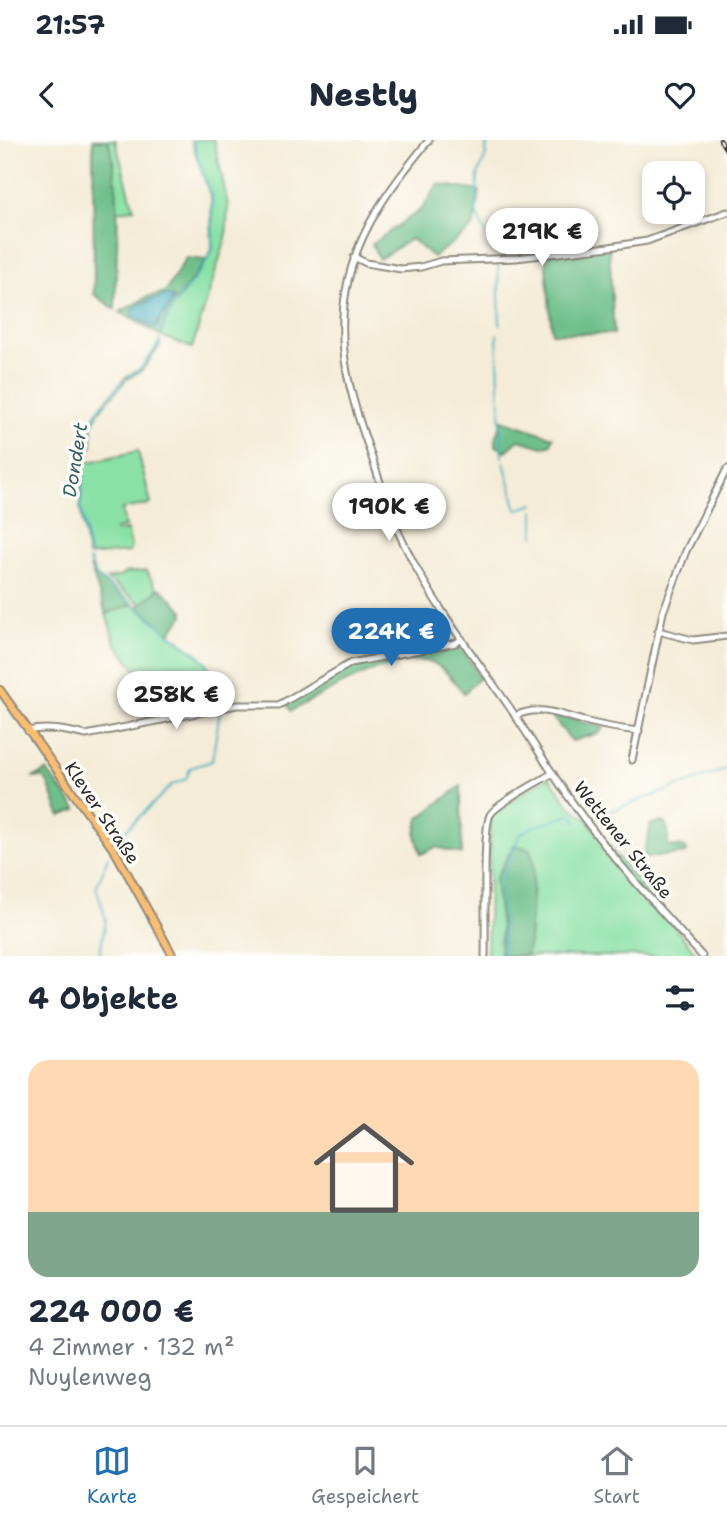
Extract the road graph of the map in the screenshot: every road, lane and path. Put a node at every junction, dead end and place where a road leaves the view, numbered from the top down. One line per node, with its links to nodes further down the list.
1 (429, 140): 3 (street, Wettener Straße)
2 (727, 212): 3 (street)
3 (354, 257): 7 (street, Wettener Straße)
4 (727, 469): 5 (street)
5 (658, 631): 6 (street); 11 (street)
6 (727, 636)
7 (462, 639): 9 (street, Wettener Straße); 10 (street)
8 (0, 690): 10 (main road, Klever Straße)
9 (515, 716): 11 (street); 13 (street, Wettener Straße)
10 (28, 731): 14 (main road, Klever Straße)
11 (639, 731): 12 (street)
12 (632, 760)
13 (553, 773): 15 (street); 16 (street, Wettener Straße)
14 (173, 956)
15 (485, 956)
16 (702, 956)

